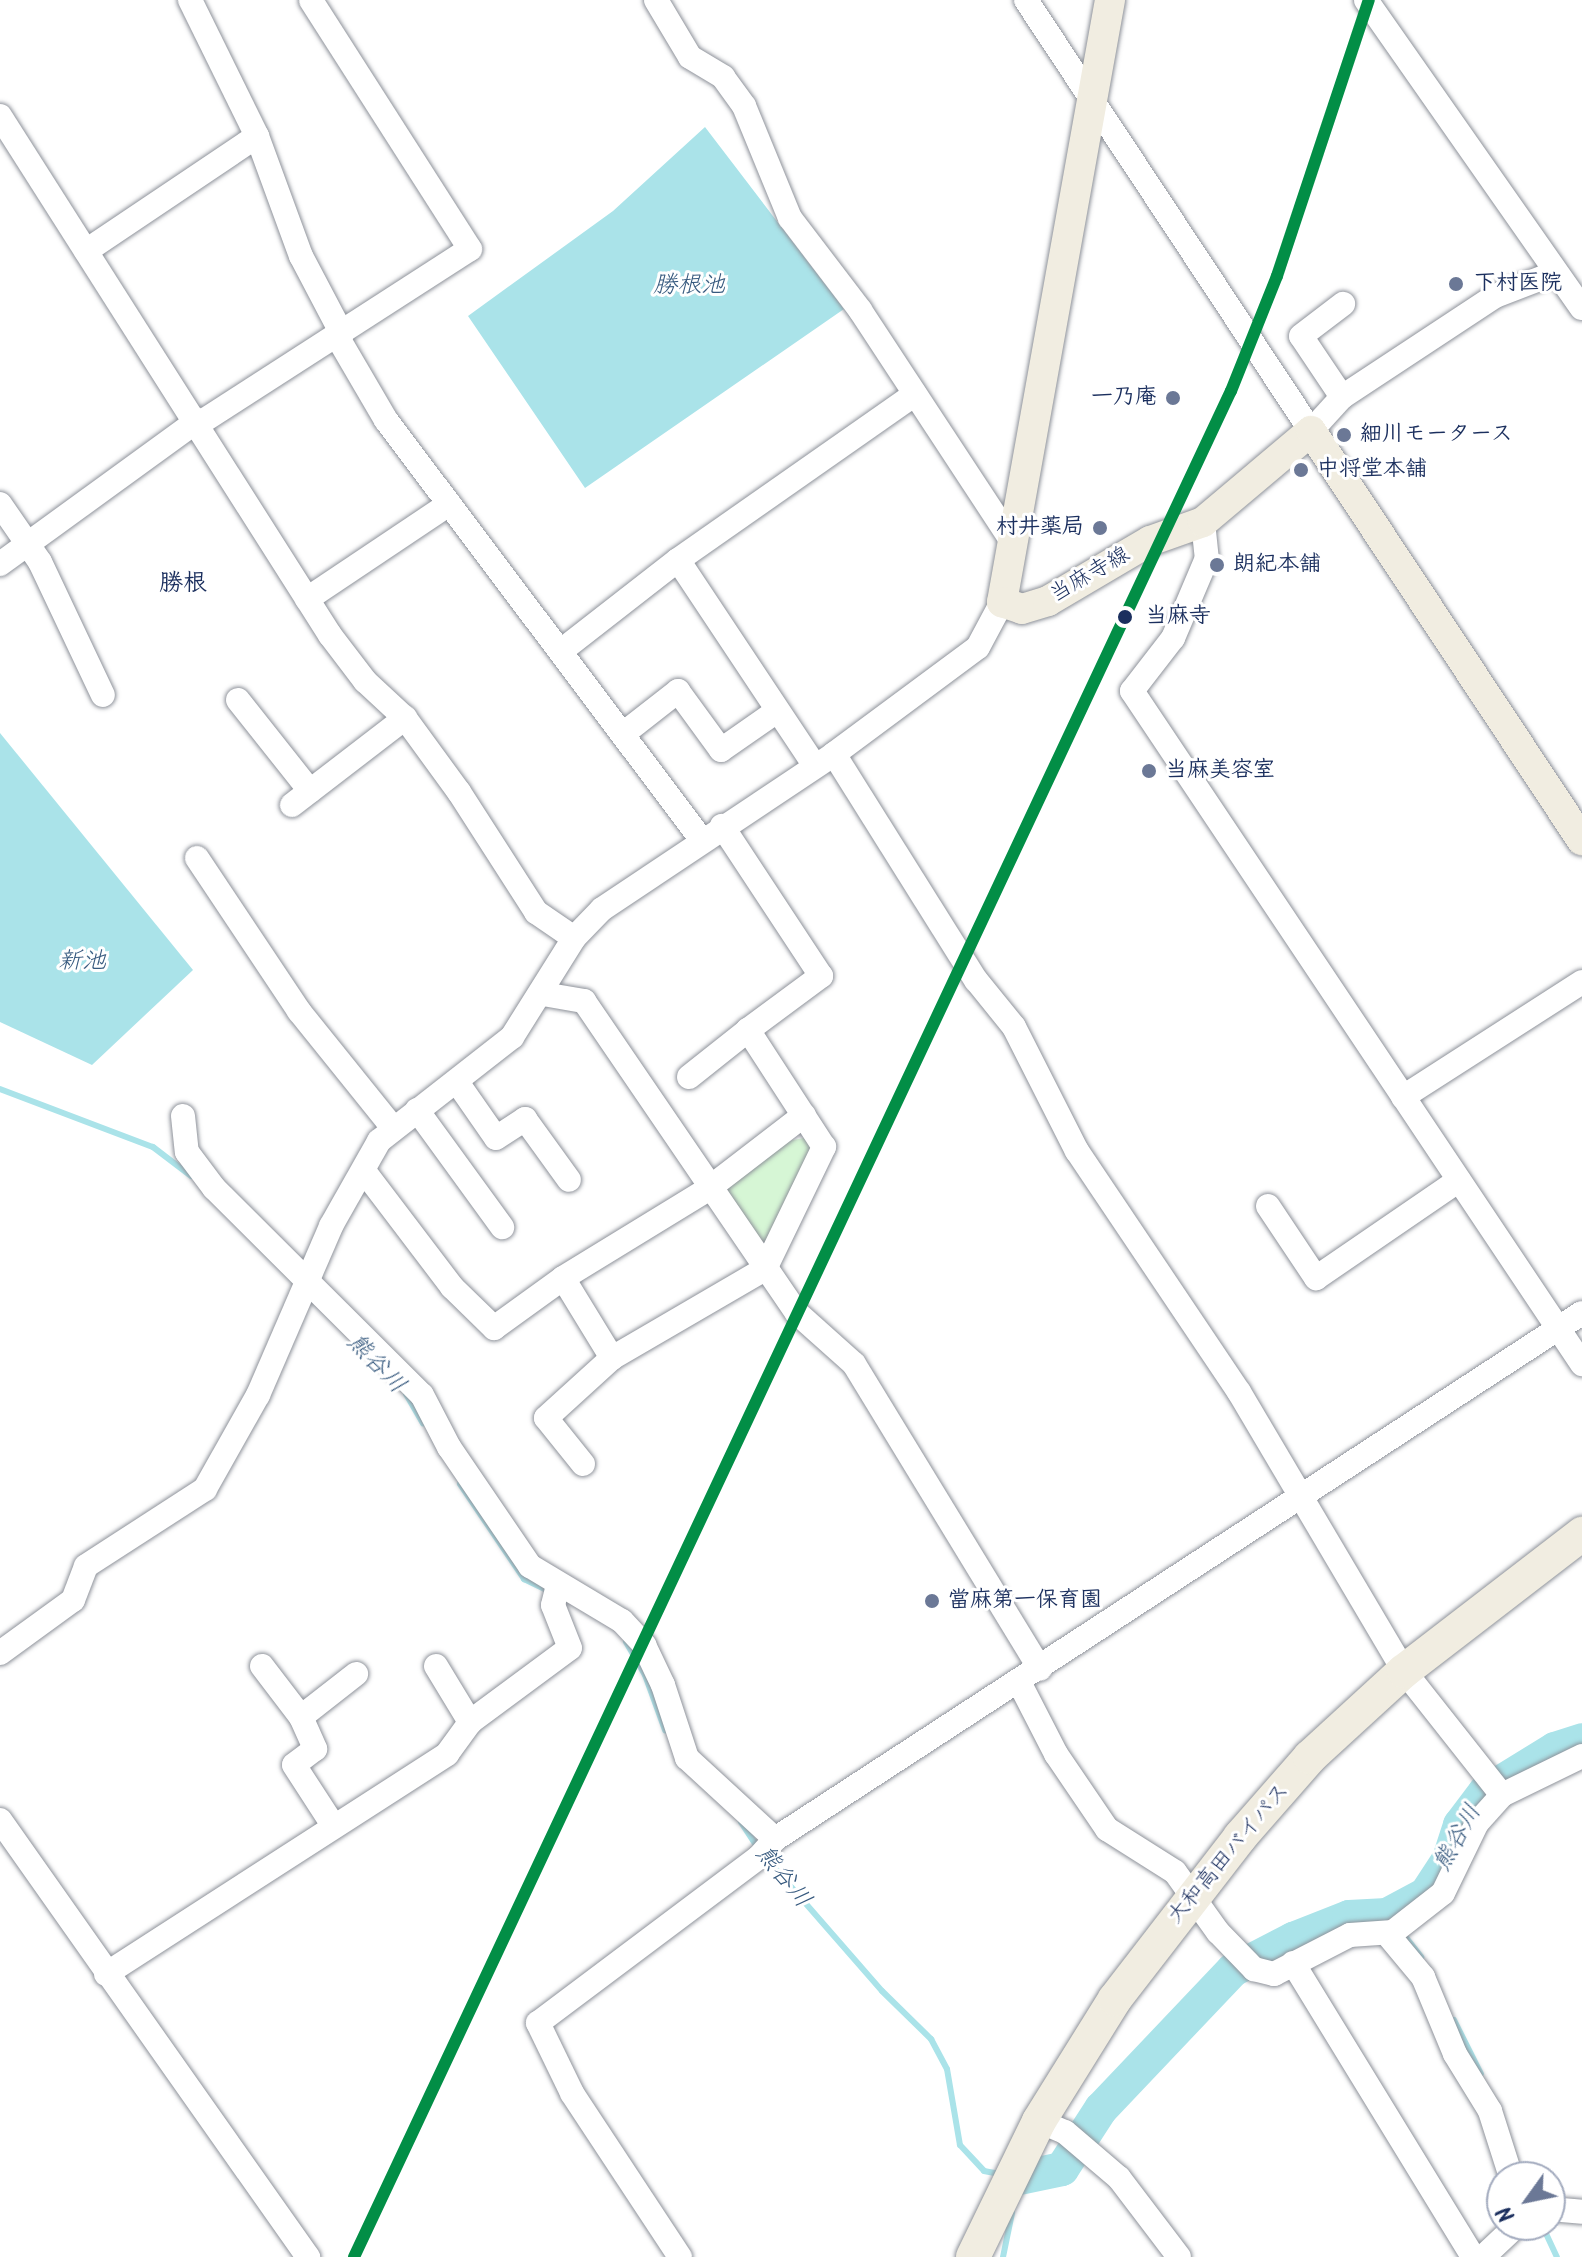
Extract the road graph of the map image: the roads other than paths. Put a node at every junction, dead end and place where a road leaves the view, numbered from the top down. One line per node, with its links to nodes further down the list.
1 (190, 0): 9 (street)
2 (311, 0): 14 (street)
3 (656, 0): 15 (street)
4 (1026, 0): 7 (street)
5 (1110, 0): 7 (main road)
6 (1366, 0): 11 (street)
7 (1093, 99): 18 (street); 22 (main road)
8 (0, 116): 10 (street)
9 (257, 136): 10 (street); 14 (street)
10 (86, 251): 17 (street)
11 (1555, 273): 13 (street); 16 (street)
12 (1343, 304): 16 (street)
13 (1582, 308)
14 (340, 336): 17 (street); 20 (street)
15 (915, 394): 22 (street); 24 (street)
16 (1342, 397): 18 (street)
17 (199, 422): 23 (street); 26 (street)
18 (1311, 431): 21 (main road, 当麻寺線); 37 (main road)
19 (0, 504): 23 (street)
20 (449, 504): 26 (street); 28 (street)
21 (1203, 522): 27 (main road, 当麻寺線); 45 (street)
22 (1013, 543): 27 (main road)
23 (27, 544): 25 (street); 29 (street)
24 (678, 560): 28 (street); 31 (street)
25 (0, 564)
26 (307, 599): 32 (street)
27 (1002, 602): 34 (street)
28 (561, 651): 33 (street)
29 (103, 695)
30 (238, 700): 32 (street)
31 (777, 711): 33 (street); 34 (street)
32 (405, 718): 39 (street)
33 (623, 734): 36 (street)
34 (824, 760): 35 (street); 64 (street)
35 (722, 826): 36 (street); 42 (street)
36 (701, 839): 39 (street)
37 (1582, 840)
38 (197, 858): 49 (street)
39 (574, 938): 41 (street)
40 (1582, 982): 45 (street)
41 (543, 994): 44 (street); 53 (street)
42 (748, 1030): 43 (street); 47 (street)
43 (689, 1077)
44 (457, 1082): 46 (street); 51 (street)
45 (1403, 1097): 52 (street)
46 (417, 1110): 49 (street); 55 (street)
47 (804, 1115): 53 (street); 56 (street)
48 (183, 1116): 58 (street)
49 (394, 1129): 50 (street)
50 (364, 1171): 57 (street); 58 (street)
51 (569, 1180)
52 (1459, 1180): 54 (street); 60 (street)
53 (708, 1189): 56 (street); 57 (street)
54 (1268, 1206)
55 (502, 1227)
56 (765, 1269): 61 (street); 70 (street)
57 (563, 1278): 61 (street)
58 (305, 1281): 66 (street); 67 (street)
59 (1582, 1313): 60 (street)
60 (1559, 1327): 62 (street); 64 (street)
61 (612, 1358): 63 (street)
62 (1582, 1364)
63 (583, 1464)
64 (1300, 1495): 70 (street); 71 (street)
65 (1582, 1534): 71 (highway, 大和高田バイパス)
66 (555, 1595): 75 (street); 80 (street)
67 (0, 1653)
68 (262, 1666): 74 (street)
69 (436, 1666): 75 (street)
70 (1040, 1669): 73 (street)
71 (1404, 1671): 77 (street); 81 (highway, 大和高田バイパス)
72 (356, 1674): 74 (street)
73 (1019, 1682): 80 (street); 81 (street)
74 (301, 1717): 79 (street)
75 (470, 1722): 79 (street)
76 (1582, 1756): 77 (street)
77 (1496, 1788): 82 (street)
78 (0, 1820): 84 (street)
79 (333, 1825): 84 (street)
80 (775, 1839): 89 (street)
81 (1191, 1895): 83 (street); 85 (highway, 大和高田バイパス)
82 (1395, 1930): 83 (street); 86 (street)
83 (1293, 1963): 92 (street)
84 (106, 1974): 88 (street)
85 (1044, 2131): 90 (highway, 大和高田バイパス); 91 (street)
86 (1506, 2161)
87 (1500, 2241): 93 (street)
88 (308, 2257)
89 (680, 2257)
90 (973, 2257)
91 (1179, 2257)
92 (1473, 2257)
93 (1483, 2257)

